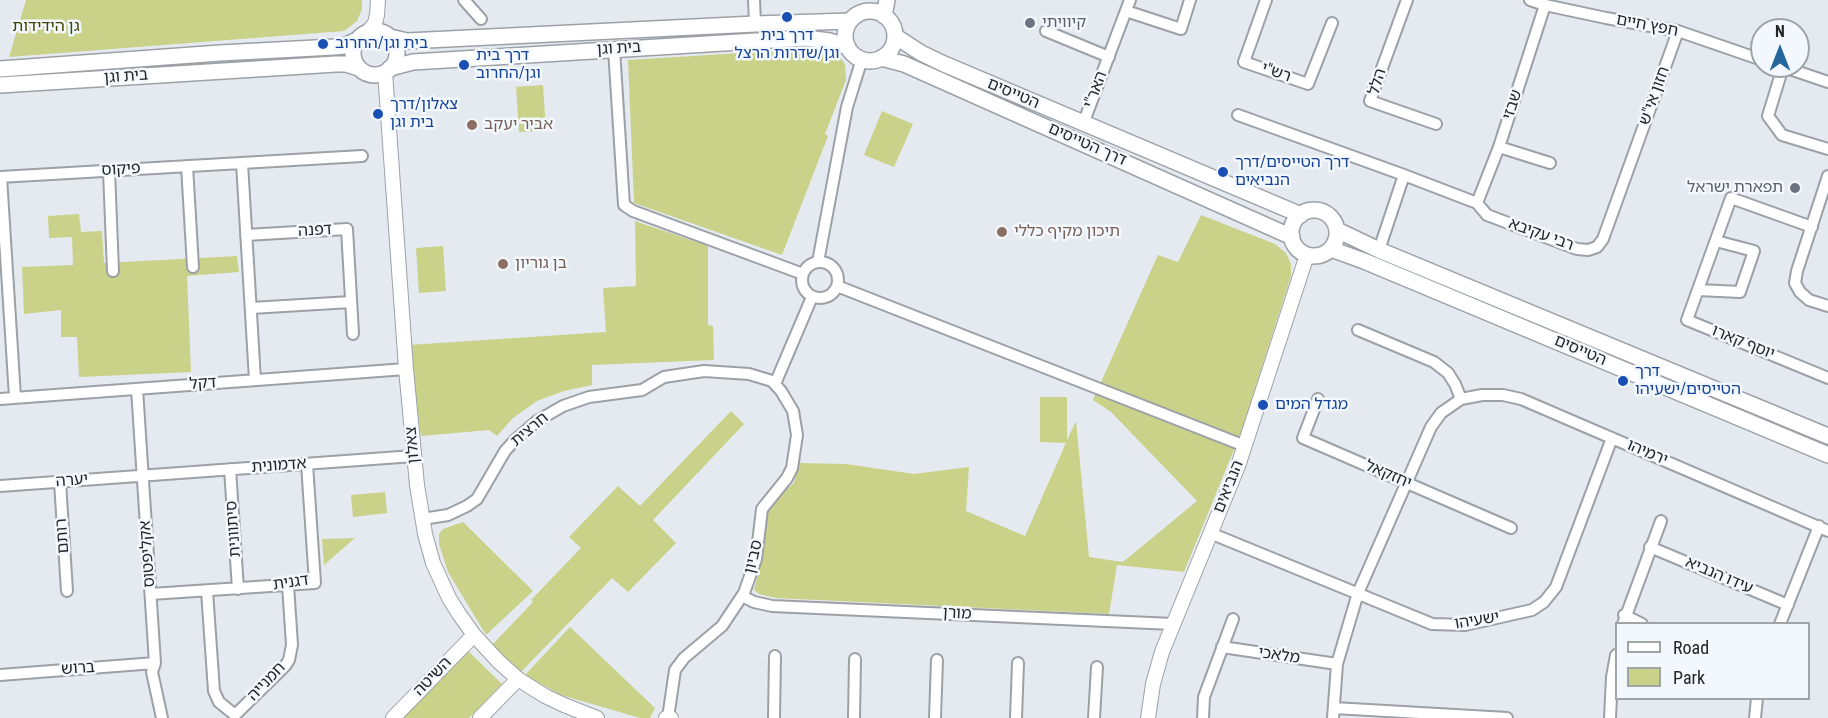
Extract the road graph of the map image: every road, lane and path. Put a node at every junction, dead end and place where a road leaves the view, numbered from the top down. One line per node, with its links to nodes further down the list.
1 (464, 0): 14 (street)
2 (754, 0): 16 (street)
3 (867, 0): 13 (main road)
4 (887, 0): 12 (main road)
5 (1190, 0): 10 (street, האר"י)
6 (1266, 0): 15 (street, רש"י)
7 (1407, 0): 37 (street, הלל)
8 (1530, 0): 11 (street, חפץ חיים)
9 (378, 4): 19 (street); 20 (street)
10 (1128, 5): 25 (street, האר"י)
11 (1545, 5): 18 (street, חפץ חיים); 38 (street, שבזי)
12 (885, 16): 13 (main road); 21 (main road)
13 (854, 18): 16 (main road, בית וגן); 22 (main road)
14 (481, 19)
15 (1332, 23)
16 (755, 24): 20 (main road, בית וגן)
17 (1046, 31): 25 (street, האר"י)
18 (1678, 31): 24 (street, חפץ חיים); 41 (street, חזון אי"ש)
19 (363, 36): 20 (main road); 28 (main road); 29 (main road, בית וגן)
20 (389, 36): 30 (main road)
21 (895, 36): 26 (main road); 36 (main road, הטייסים)
22 (848, 47): 23 (main road, בית וגן); 27 (main road)
23 (614, 49): 30 (main road, בית וגן); 63 (street)
24 (1750, 56)
25 (1109, 57): 36 (street, האר"י)
26 (881, 58): 27 (main road); 55 (main road, דרך הטייסים)
27 (862, 59): 60 (street)
28 (359, 68): 30 (main road); 34 (main road, בית וגן)
29 (0, 69)
30 (384, 72): 72 (street, צאלון)
31 (1810, 76): 33 (street)
32 (1779, 78): 39 (street)
33 (1828, 82)
34 (0, 85)
35 (1239, 115): 46 (street, רבי עקיבא)
36 (1083, 124): 51 (main road, הטייסים)
37 (1436, 124)
38 (1499, 147): 43 (street); 50 (street, שבזי)
39 (1828, 149)
40 (362, 156): 42 (street, פיקוס)
41 (1631, 162): 50 (street, רבי עקיבא)
42 (242, 163): 44 (street, פיקוס); 54 (street)
43 (1550, 164)
44 (187, 166): 45 (street, פיקוס); 61 (street)
45 (108, 171): 48 (street, פיקוס); 62 (street)
46 (1404, 175): 50 (street, רבי עקיבא); 58 (street)
47 (1828, 176): 49 (street)
48 (0, 177): 77 (street, פיקוס)
49 (1825, 194): 52 (street)
50 (1477, 203)
51 (1301, 215): 53 (main road); 55 (main road)
52 (1812, 227): 56 (street, יוסף קארו); 68 (street)
53 (1337, 230): 57 (main road); 58 (main road, הטייסים)
54 (246, 235): 67 (street, דפנה); 69 (street)
55 (1292, 237): 59 (main road)
56 (1716, 241): 65 (street, יוסף קארו); 65 (street)
57 (1331, 249): 59 (main road); 84 (main road, הטייסים)
58 (1379, 249): 81 (main road, הטייסים)
59 (1307, 255): 83 (street, הנביאים)
60 (818, 262): 63 (street); 64 (street)
61 (193, 267)
62 (113, 271)
63 (802, 274): 66 (street)
64 (837, 286): 66 (street); 83 (street)
65 (1698, 290): 73 (street, יוסף קארו)
66 (812, 297): 75 (street)
67 (351, 302): 69 (street); 71 (street, דפנה)
68 (1828, 306)
69 (251, 308): 74 (street)
70 (1358, 330): 80 (street)
71 (353, 334)
72 (406, 369): 74 (street, דקל); 85 (street, צאלון)
73 (1828, 378)
74 (255, 380): 76 (street, דקל)
75 (775, 384): 92 (street, חרצית); 104 (street, סביון)
76 (137, 389): 77 (street, דקל); 88 (street, אקליפטוס)
77 (15, 398): 78 (street, דקל)
78 (0, 399)
79 (1318, 399): 90 (street, יחזקאל)
80 (1461, 399): 82 (street, ירמיהו); 90 (street)
81 (1828, 436)
82 (1612, 438): 95 (street, ירמיהו); 102 (street, ישעיהו)
83 (1245, 447): 96 (street, הנביאים)
84 (1828, 455)
85 (414, 456): 86 (street, אדמונית); 92 (street, צאלון)
86 (307, 464): 87 (street, אדמונית); 98 (street, דגנית)
87 (230, 469): 88 (street, אדמונית); 99 (street, סיתוונית)
88 (143, 476): 89 (street, יערה); 103 (street, אקליפטוס)
89 (60, 482): 91 (street, יערה); 100 (street, רותם)
90 (1406, 482): 94 (street, יחזקאל); 102 (street)
91 (0, 486)
92 (422, 519): 110 (street, צאלון)
93 (1661, 521): 97 (street)
94 (1511, 528)
95 (1824, 529): 105 (street)
96 (1210, 533): 102 (street, ישעיהו); 109 (street, הנביאים)
97 (1650, 547): 105 (street, עידו הנביא); 107 (street)
98 (288, 585): 99 (street, דגנית); 101 (street, חמנייה)
99 (238, 588): 101 (street, דגנית)
100 (67, 591)
101 (207, 591): 103 (street, דגנית)
102 (1358, 593): 117 (street)
103 (151, 594): 115 (street, אקליפטוס)
104 (742, 596): 109 (street, מורן); 128 (street, סביון)
105 (1788, 605): 108 (street)
106 (1233, 619): 111 (street)
107 (1623, 619)
108 (1781, 622)
109 (1173, 624): 134 (street, הנביאים)
110 (474, 635): 121 (street, צאלון); 125 (street, השיטה)
111 (1222, 647): 117 (street, מלאכי); 135 (street)
112 (776, 657): 129 (street)
113 (855, 659): 130 (street)
114 (937, 660): 131 (street)
115 (155, 663): 120 (street, ברוש); 124 (street, אקליפטוס)
116 (1018, 663): 132 (street)
117 (1337, 664): 123 (street)
118 (1615, 664): 137 (street)
119 (1097, 667): 133 (street)
120 (0, 675)
121 (518, 679): 126 (street); 127 (street, צאלון)
122 (1757, 700): 138 (street)
123 (1334, 713): 136 (street)
124 (162, 718)
125 (393, 718)
126 (480, 718)
127 (597, 718)
128 (668, 718)
129 (774, 718)
130 (854, 718)
131 (935, 718)
132 (1016, 718)
133 (1095, 718)
134 (1148, 718)
135 (1203, 718)
136 (1507, 718)
137 (1610, 718)
138 (1755, 718)

